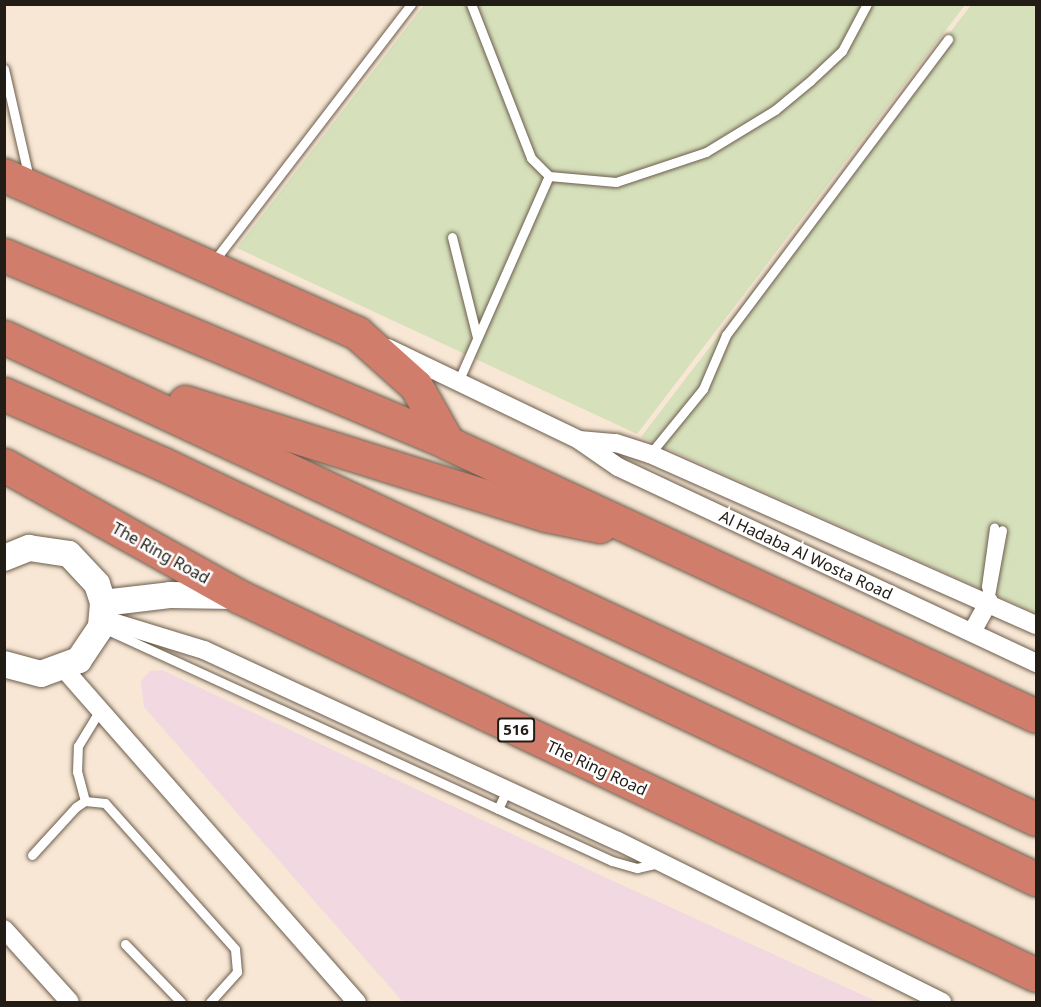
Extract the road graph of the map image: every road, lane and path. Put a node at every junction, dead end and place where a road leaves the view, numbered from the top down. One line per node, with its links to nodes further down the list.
1 (411, 4): 10 (lane)
2 (471, 4): 6 (lane)
3 (867, 4): 6 (lane)
4 (948, 39): 19 (lane)
5 (4, 69): 7 (lane)
6 (549, 177): 13 (lane)
7 (18, 180): 10 (highway)
8 (452, 237): 13 (lane)
9 (4, 255): 18 (highway)
10 (211, 266): 11 (highway)
11 (357, 333): 15 (street, Al Hadaba Al Wosta Road); 18 (highway)
12 (4, 337): 14 (highway)
13 (477, 337): 15 (lane)
14 (57, 361): 22 (highway); 39 (highway)
15 (458, 382): 17 (street, Al Hadaba Al Wosta Road)
16 (4, 394): 42 (highway)
17 (579, 440): 19 (street, Al Hadaba Al Wosta Road); 28 (street, Al Hadaba Al Wosta Road)
18 (448, 443): 22 (highway)
19 (650, 454): 25 (street, Al Hadaba Al Wosta Road)
20 (4, 465): 24 (highway, The Ring Road / 516)
21 (998, 529): 25 (lane)
22 (655, 536): 33 (highway)
23 (4, 558): 26 (street)
24 (238, 596): 26 (street); 45 (highway, The Ring Road / 516)
25 (988, 602): 27 (street, Al Hadaba Al Wosta Road); 28 (street)
26 (102, 616): 30 (street); 34 (street); 35 (lane)
27 (1036, 625)
28 (972, 632): 29 (street, Al Hadaba Al Wosta Road)
29 (1036, 663)
30 (64, 669): 31 (street); 32 (street)
31 (10, 672)
32 (100, 710): 37 (lane); 49 (street)
33 (1036, 716)
34 (410, 745): 35 (lane); 36 (street)
35 (401, 764): 38 (lane)
36 (507, 790): 38 (lane); 41 (street)
37 (85, 801): 40 (lane); 48 (lane)
38 (498, 809): 41 (lane)
39 (1036, 819)
40 (32, 855)
41 (662, 862): 50 (street)
42 (1036, 879)
43 (4, 929): 46 (street)
44 (125, 944): 47 (lane)
45 (1036, 975)
46 (70, 1002)
47 (182, 1002)
48 (210, 1002)
49 (357, 1002)
50 (942, 1002)

